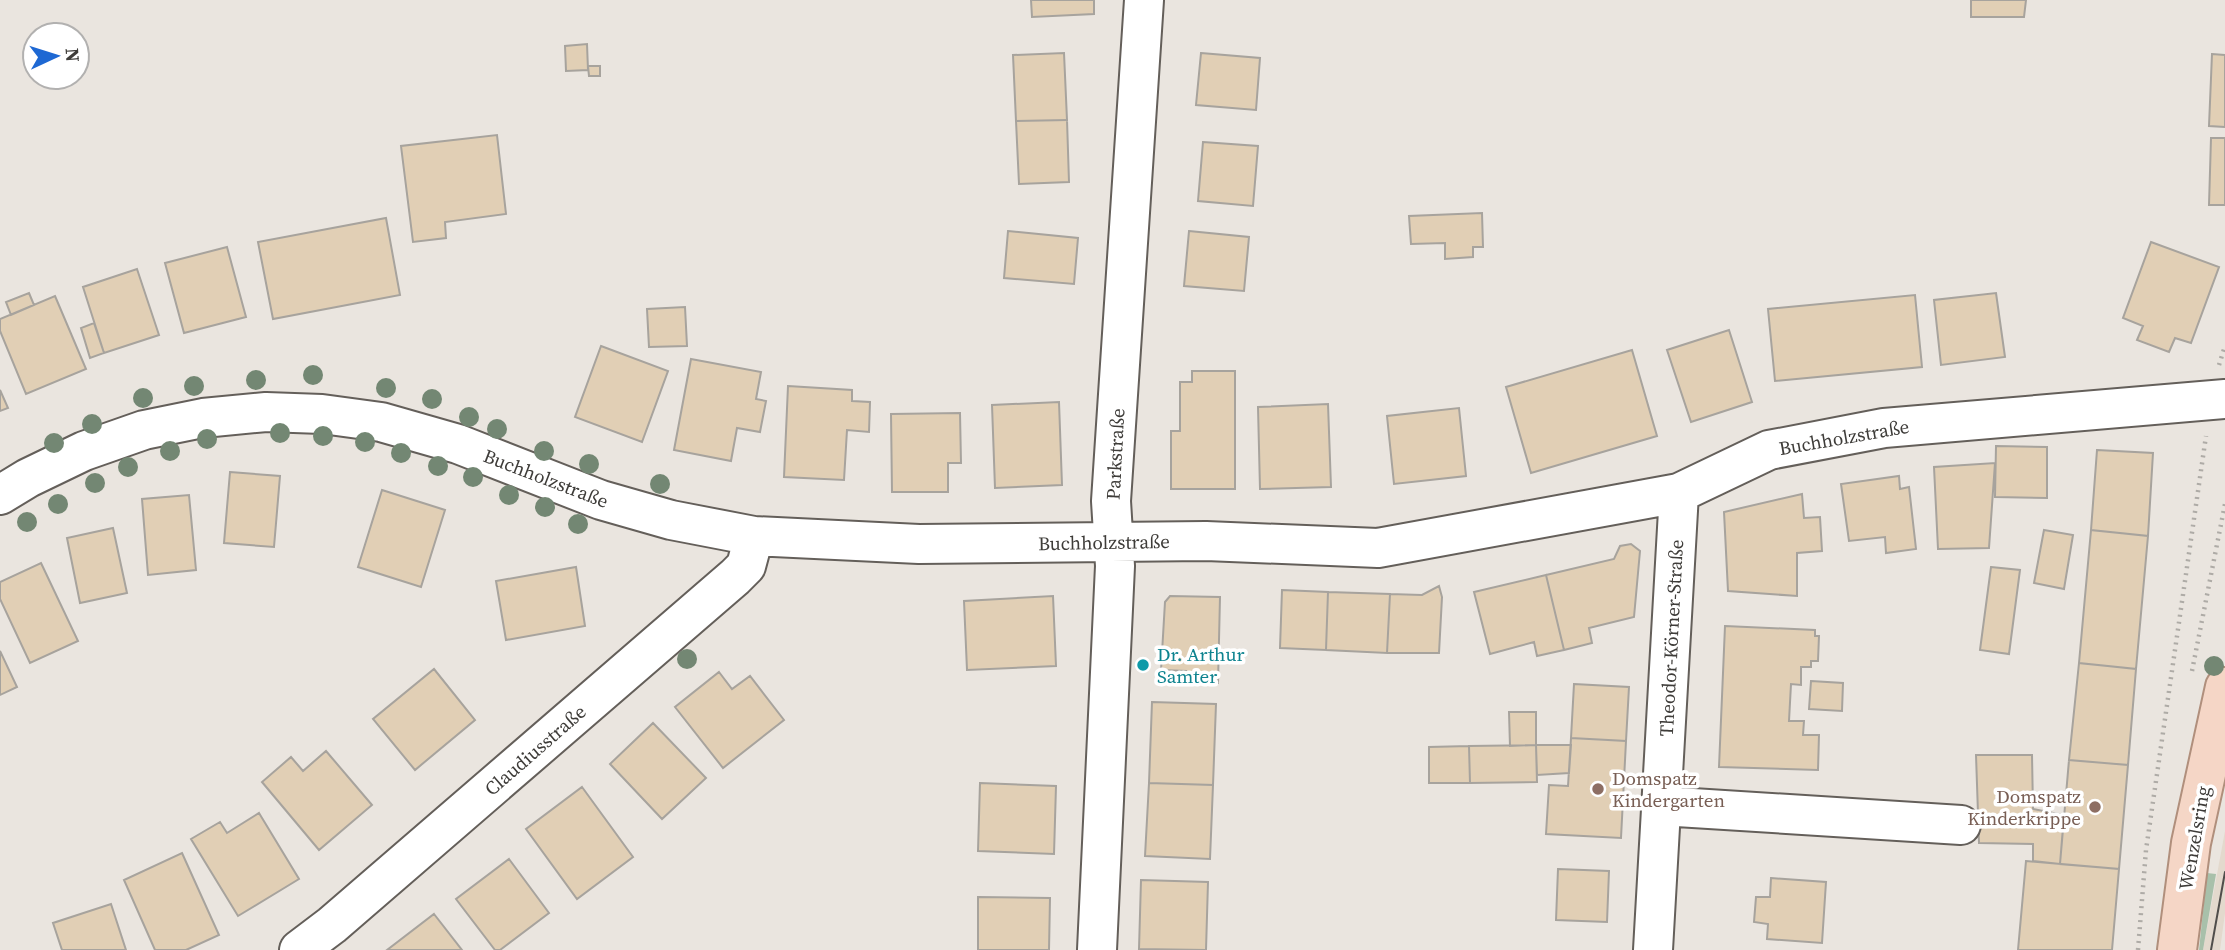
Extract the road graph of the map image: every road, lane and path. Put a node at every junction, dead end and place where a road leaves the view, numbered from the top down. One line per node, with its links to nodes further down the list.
1 (1144, 0): 8 (street, Parkstraße)
2 (2225, 346): 3 (path)
3 (2221, 357)
4 (2218, 398): 5 (street, Buchholzstraße); 15 (path)
5 (1679, 493): 8 (street, Buchholzstraße); 10 (street, Theodor-Körner-Straße)
6 (0, 495): 7 (street, Buchholzstraße)
7 (754, 536): 8 (street, Buchholzstraße); 12 (street, Claudiusstraße)
8 (1114, 542): 13 (street, Parkstraße)
9 (2225, 687): 16 (main road, Wenzelsring)
10 (1661, 806): 11 (street); 14 (street, Theodor-Körner-Straße)
11 (1961, 825)
12 (299, 950)
13 (1097, 950)
14 (1653, 950)
15 (2138, 950)
16 (2177, 950)

